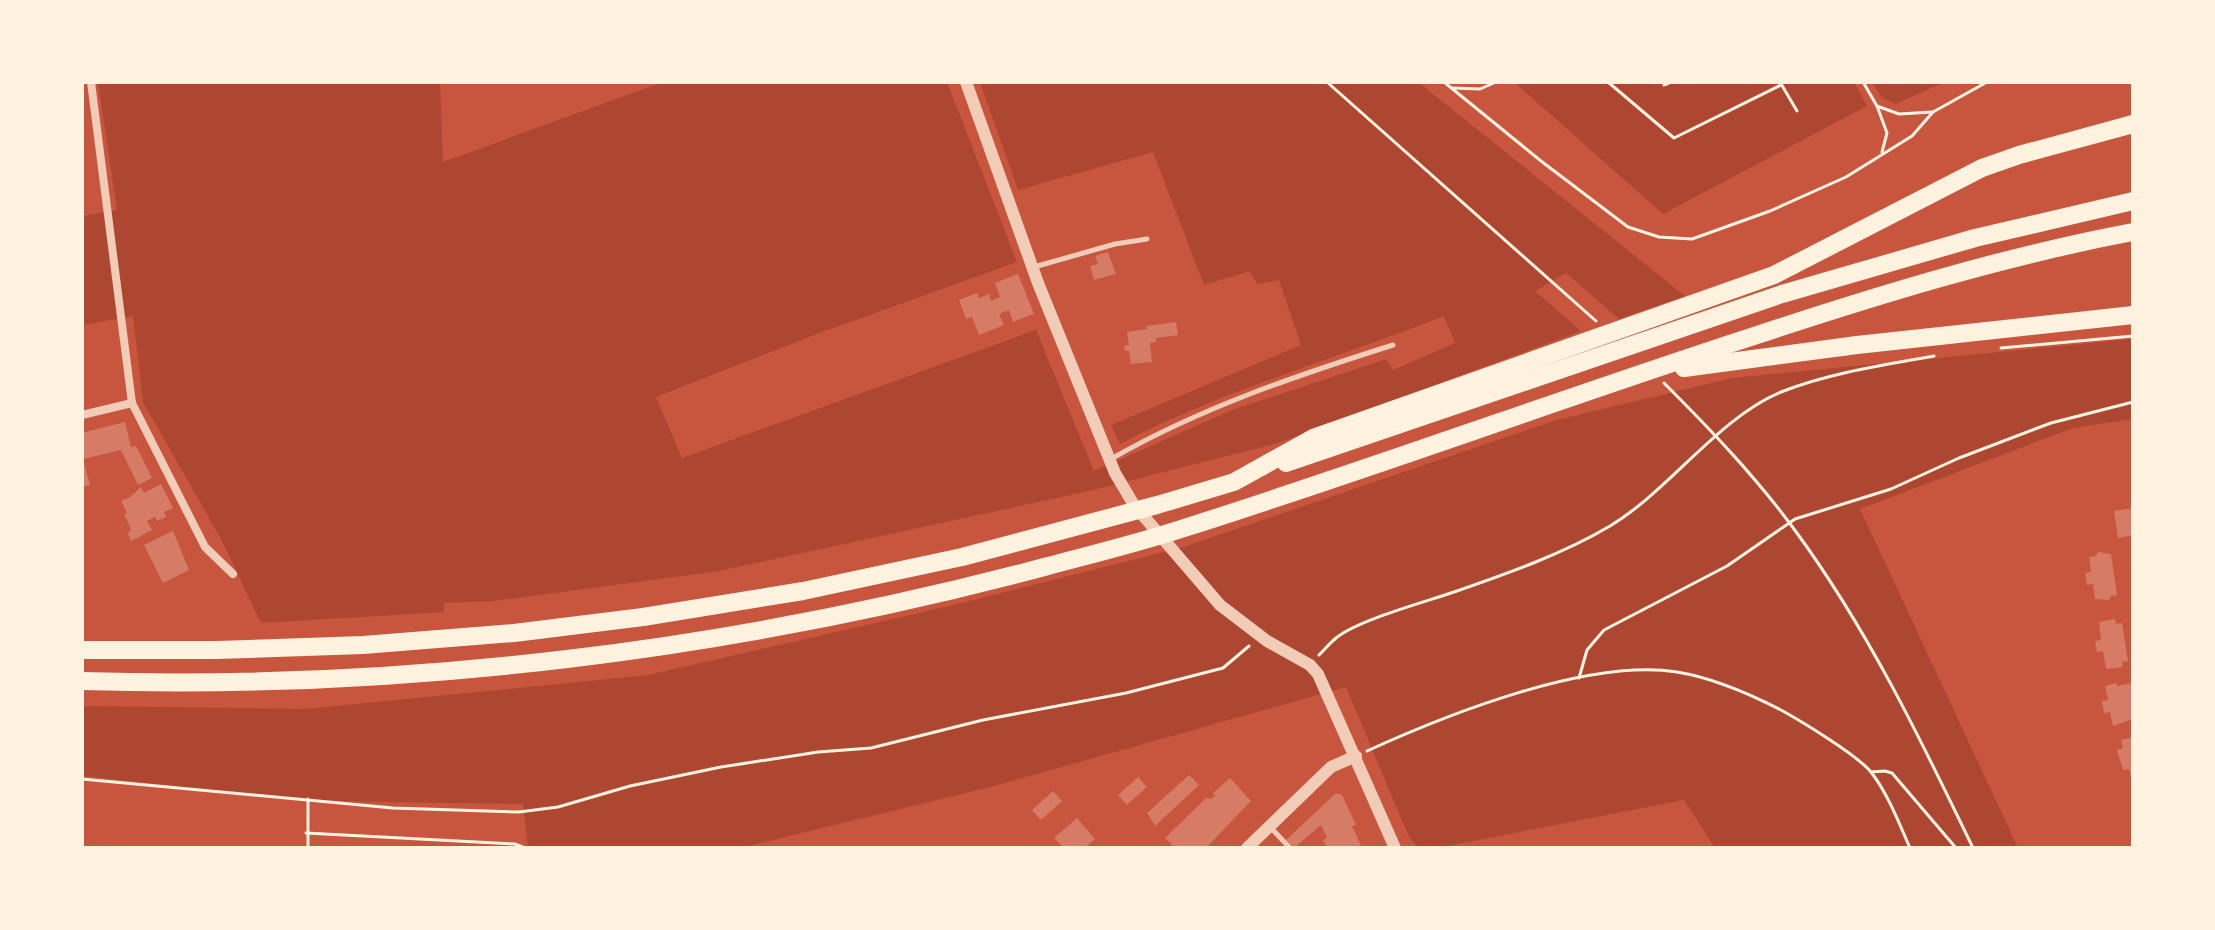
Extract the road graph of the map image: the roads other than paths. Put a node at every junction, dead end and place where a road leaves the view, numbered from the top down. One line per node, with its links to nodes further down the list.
1 (91, 82): 11 (street)
2 (966, 82): 7 (street)
3 (2133, 124): 14 (highway)
4 (2133, 201): 14 (highway)
5 (2133, 232): 10 (highway)
6 (1147, 239): 7 (lane)
7 (1033, 267): 13 (street)
8 (2133, 315): 10 (highway)
9 (1393, 345): 13 (lane)
10 (1633, 375): 17 (highway)
11 (132, 403): 12 (street); 15 (street)
12 (82, 415)
13 (1110, 460): 18 (street)
14 (1242, 478): 16 (highway)
15 (233, 574)
16 (82, 650)
17 (82, 681)
18 (1356, 756): 19 (street); 22 (street)
19 (1270, 826): 20 (street); 21 (lane)
20 (1247, 848)
21 (1290, 848)
22 (1395, 848)

